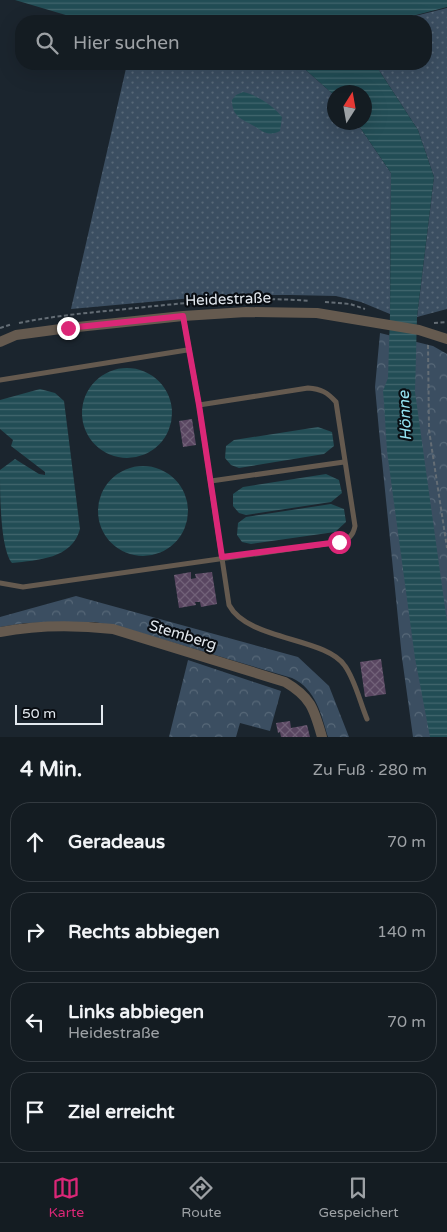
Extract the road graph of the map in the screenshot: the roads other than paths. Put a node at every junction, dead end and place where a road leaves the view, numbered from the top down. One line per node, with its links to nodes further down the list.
1 (183, 316): 2 (street, Heidestraße); 3 (street, Heidestraße); 4 (lane)
2 (447, 339)
3 (0, 342)
4 (188, 350): 5 (lane); 6 (lane)
5 (0, 380)
6 (199, 405): 7 (lane); 8 (lane)
7 (344, 462): 8 (lane); 9 (lane)
8 (211, 481): 9 (lane)
9 (222, 557): 10 (lane); 12 (lane)
10 (0, 583)
11 (0, 632): 13 (street, Stemberg)
12 (367, 719)
13 (322, 737)

